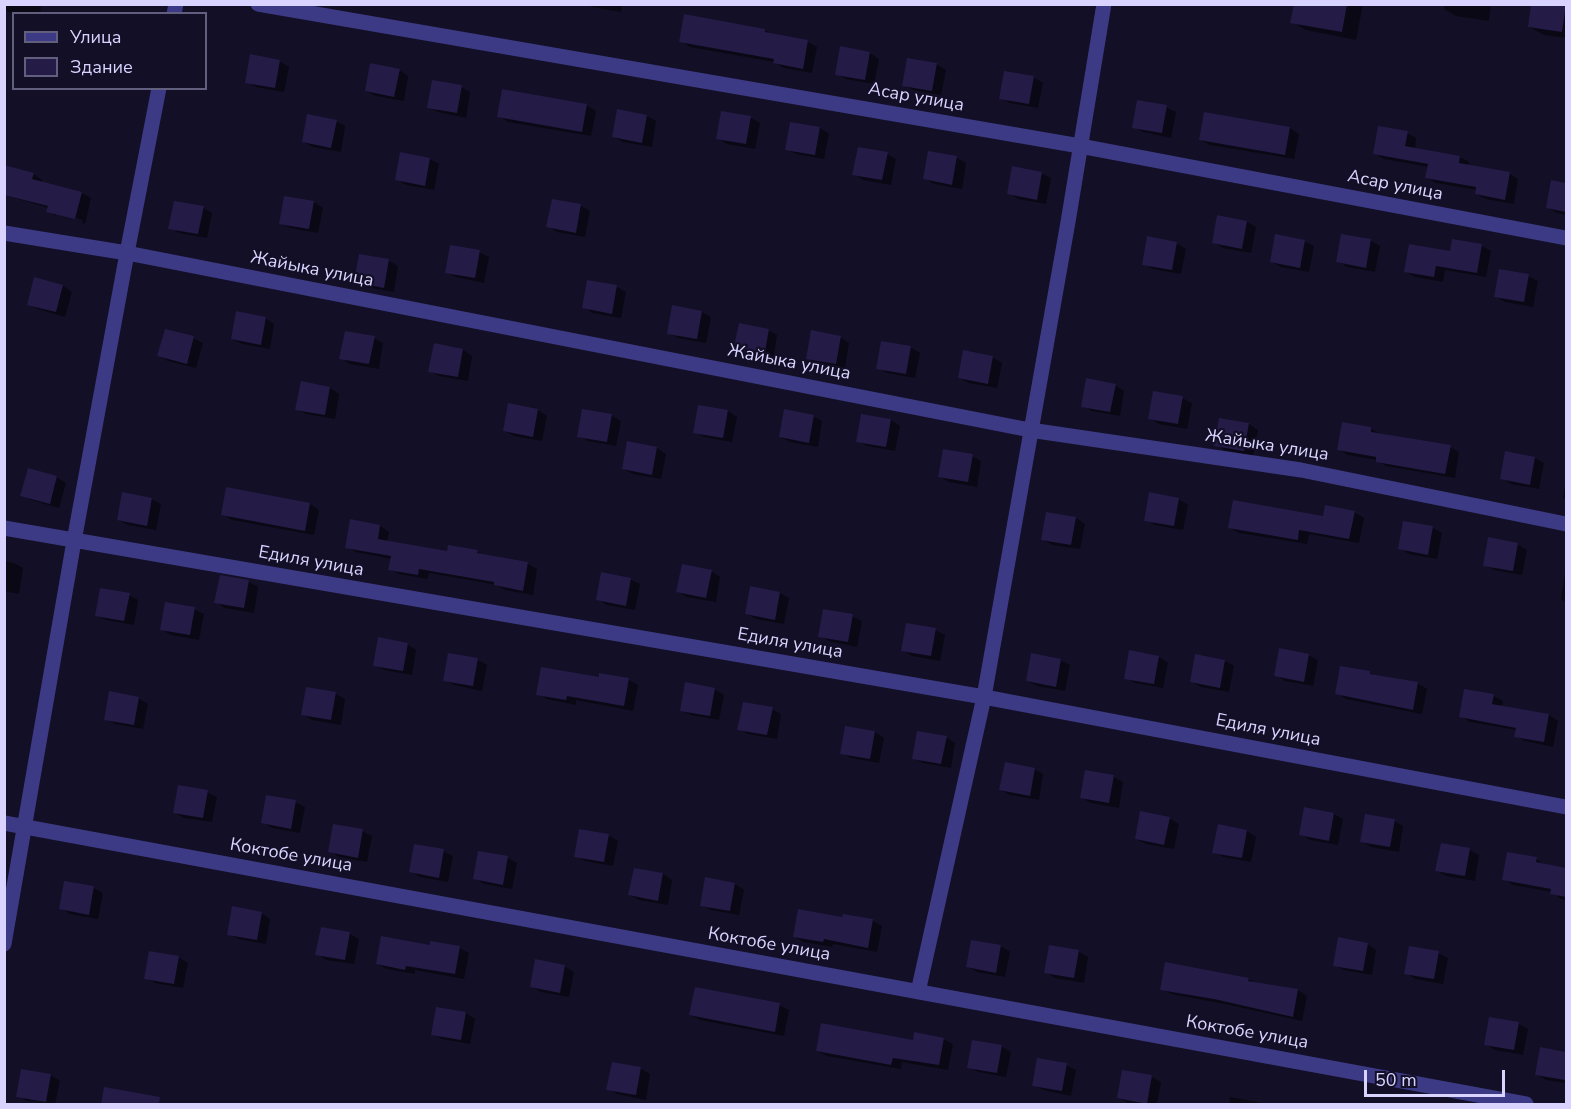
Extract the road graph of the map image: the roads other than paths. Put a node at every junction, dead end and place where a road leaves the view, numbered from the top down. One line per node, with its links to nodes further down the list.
1 (258, 4): 4 (street, Асар улица)
2 (1104, 4): 4 (street)
3 (159, 90): 7 (street)
4 (1080, 146): 6 (street, Асар улица); 8 (street)
5 (4, 233): 7 (street, Жайыка улица)
6 (1566, 238)
7 (127, 254): 8 (street, Жайыка улица); 11 (street)
8 (1030, 430): 9 (street, Жайыка улица); 12 (street)
9 (1566, 524)
10 (4, 528): 11 (street, Едиля улица)
11 (74, 541): 12 (street, Едиля улица); 15 (street)
12 (984, 697): 13 (street, Едиля улица); 17 (street)
13 (1566, 807)
14 (4, 823): 15 (street, Коктобе улица)
15 (25, 827): 16 (street); 17 (street, Коктобе улица)
16 (4, 944)
17 (918, 992): 18 (street, Коктобе улица)
18 (1526, 1104)

